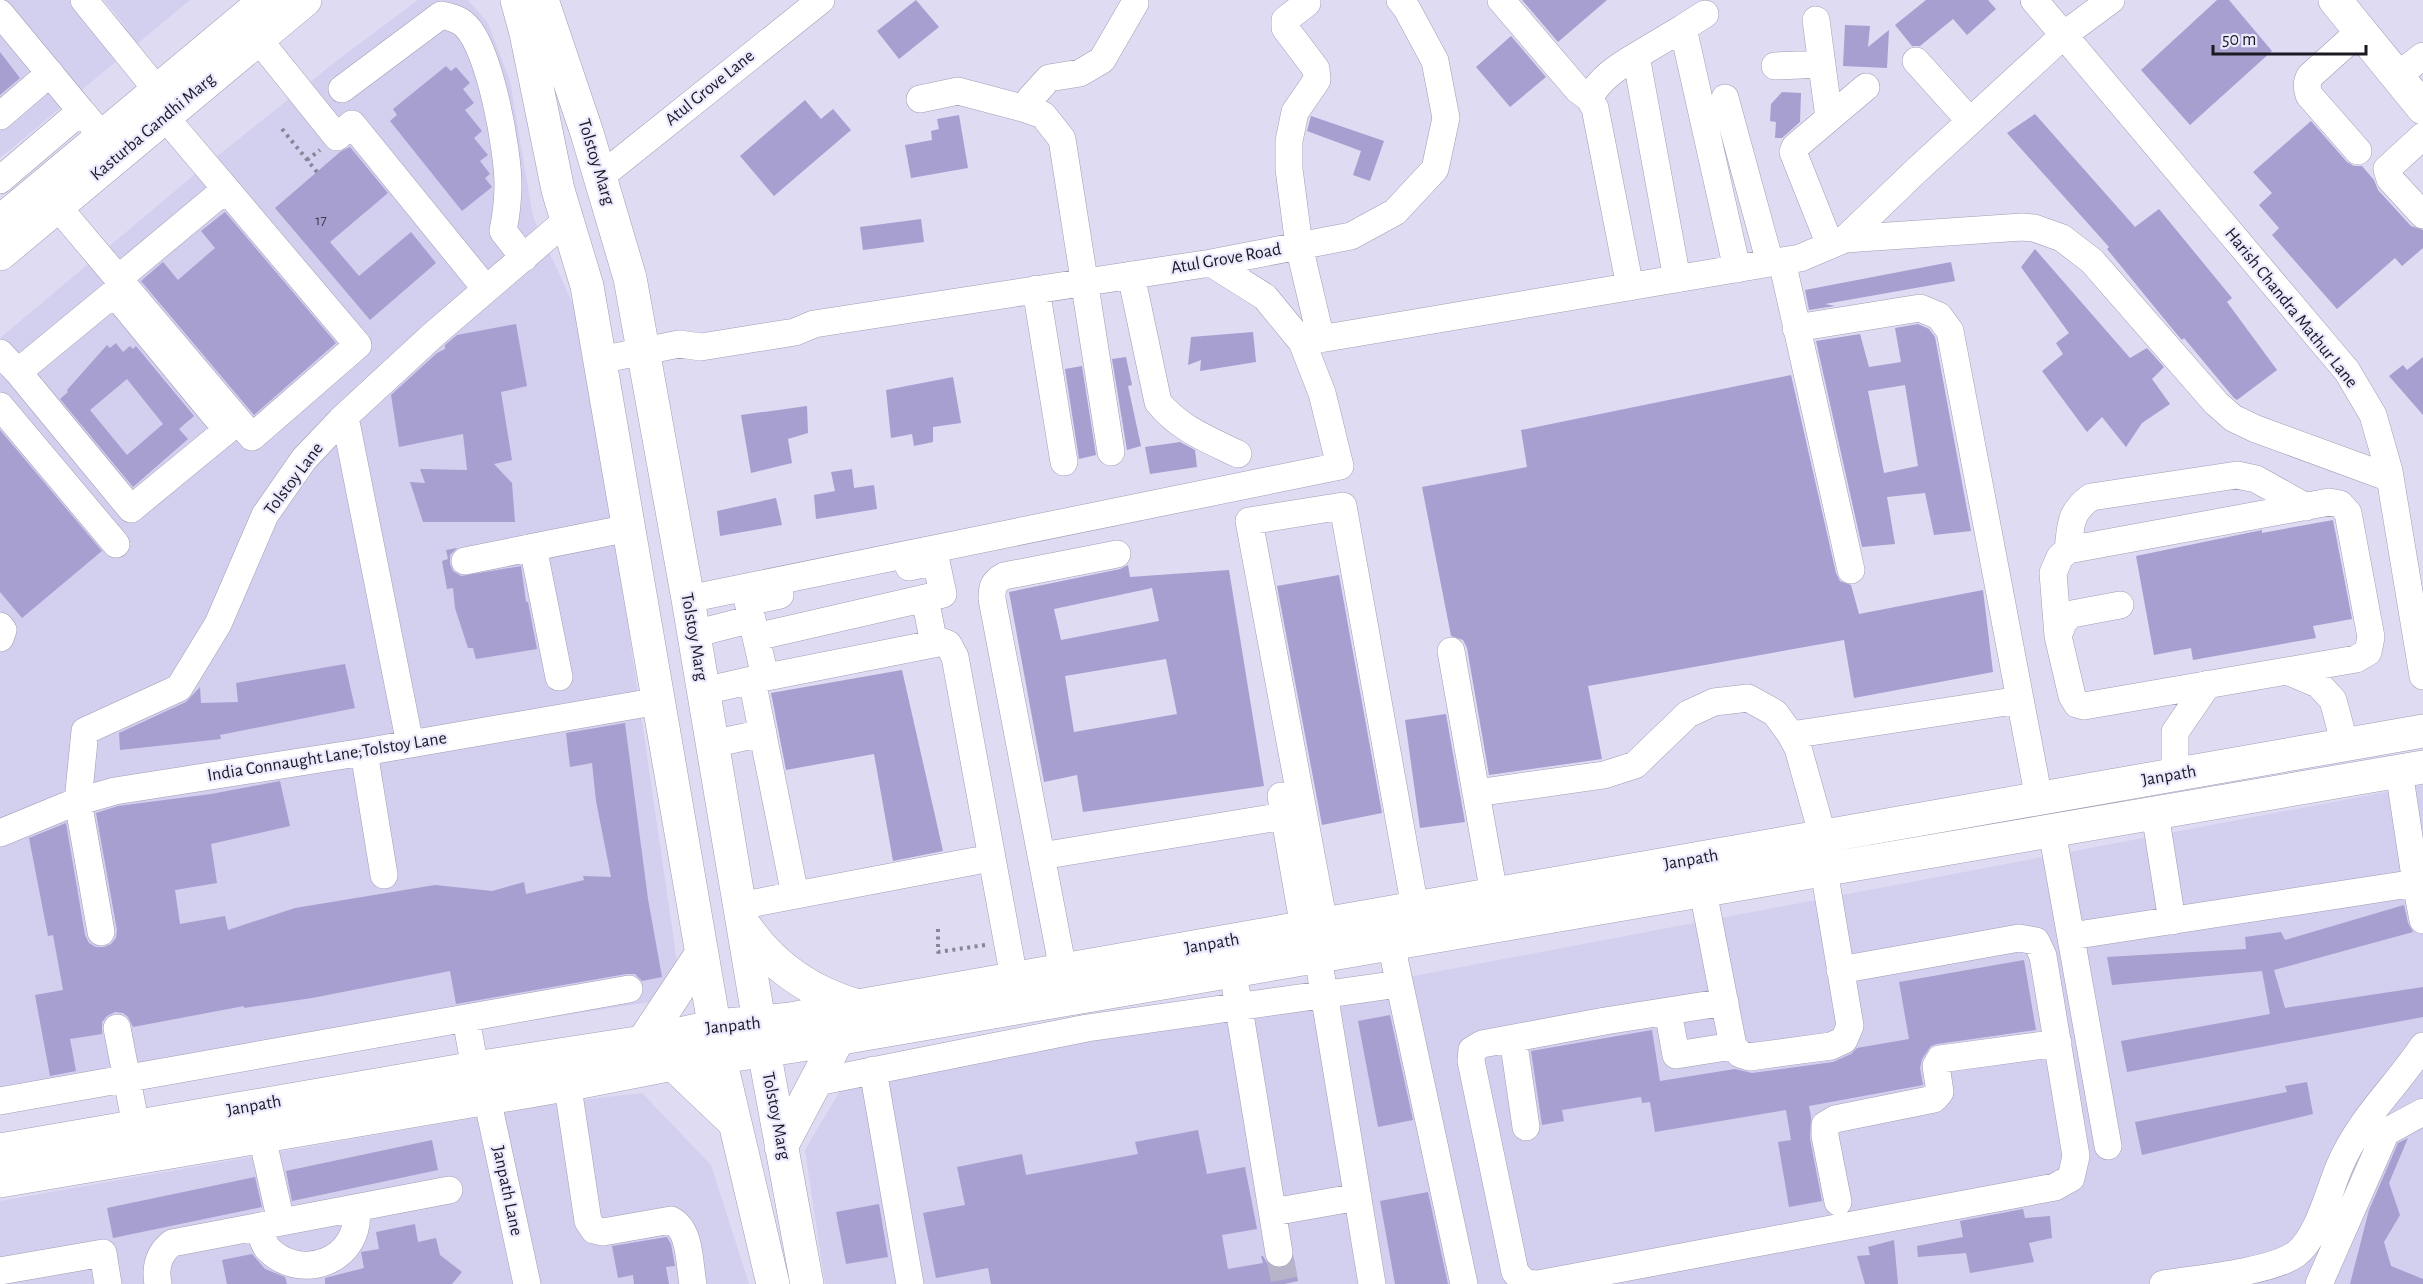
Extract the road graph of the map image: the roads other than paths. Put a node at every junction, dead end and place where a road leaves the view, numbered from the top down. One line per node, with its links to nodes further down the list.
1 (84, 0): 32 (street)
2 (305, 0): 19 (main road, Kasturba Gandhi Marg)
3 (517, 0): 48 (main road)
4 (542, 0): 39 (main road, Tolstoy Marg)
5 (557, 0): 39 (main road)
6 (821, 0): 43 (street, Atul Grove Lane)
7 (1307, 0): 51 (street)
8 (1501, 0): 29 (street)
9 (2034, 0): 18 (street, Harish Chandra Mathur Lane)
10 (2111, 0): 18 (street)
11 (2335, 0): 17 (main road)
12 (263, 1): 32 (main road, Kasturba Gandhi Marg)
13 (1135, 3): 34 (street)
14 (1408, 3): 51 (street, Atul Grove Road)
15 (0, 13): 25 (street)
16 (1816, 20): 23 (street)
17 (2360, 31): 26 (main road); 42 (street)
18 (2065, 34): 38 (street); 75 (street, Harish Chandra Mathur Lane)
19 (258, 39): 32 (main road, Kasturba Gandhi Marg); 62 (street)
20 (1636, 56): 29 (street); 56 (street); 59 (street)
21 (2423, 56): 26 (street)
22 (1916, 61): 38 (street)
23 (1822, 64): 24 (street); 37 (street)
24 (1775, 66)
25 (50, 74): 35 (street); 36 (street)
26 (2397, 76): 33 (main road)
27 (1866, 87): 37 (street)
28 (342, 89): 53 (street)
29 (1589, 98): 61 (street)
30 (1725, 98): 54 (street)
31 (920, 99): 34 (street)
32 (161, 103): 40 (main road, Kasturba Gandhi Marg); 45 (street); 46 (main road, Kasturba Gandhi Marg)
33 (2423, 108)
34 (1026, 109): 60 (street)
35 (81, 111): 40 (street); 44 (street)
36 (0, 116)
37 (1829, 118): 50 (street)
38 (1970, 121): 50 (street)
39 (587, 132): 43 (main road, Tolstoy Marg)
40 (102, 136): 49 (main road, Kasturba Gandhi Marg)
41 (2423, 136): 47 (street)
42 (2358, 151)
43 (600, 177): 66 (main road, Tolstoy Marg)
44 (0, 180)
45 (226, 189): 58 (street); 58 (street)
46 (57, 206): 52 (main road, Kasturba Gandhi Marg); 58 (street)
47 (2423, 215)
48 (567, 220): 53 (street, Tolstoy Lane); 67 (main road)
49 (0, 222)
50 (1838, 242): 54 (street); 74 (street)
51 (1299, 246): 55 (street, Atul Grove Road); 65 (street)
52 (0, 254)
53 (524, 258): 62 (street, Tolstoy Lane)
54 (1776, 262): 56 (street); 64 (street)
55 (1210, 263): 57 (street, Atul Grove Road); 65 (street)
56 (1737, 269): 59 (street)
57 (1131, 275): 60 (street, Atul Grove Road); 72 (street)
58 (119, 278)
59 (1677, 279): 61 (street)
60 (1083, 284): 63 (street, Atul Grove Road); 71 (street)
61 (1630, 287): 65 (street)
62 (486, 289): 70 (street, Tolstoy Lane)
63 (1036, 289): 66 (street, Atul Grove Road); 73 (street)
64 (1796, 328): 85 (street); 102 (street)
65 (1311, 341): 87 (street)
66 (643, 350): 67 (street, Atul Grove Road); 87 (main road, Tolstoy Marg)
67 (600, 360): 78 (main road)
68 (9, 363): 68 (street)
69 (0, 405): 79 (street)
70 (345, 417): 107 (street); 115 (street, Tolstoy Lane)
71 (1111, 452)
72 (1238, 454)
73 (1064, 462)
74 (2356, 465): 75 (street); 76 (street)
75 (2390, 478): 97 (street, Harish Chandra Mathur Lane)
76 (2340, 504): 77 (street); 96 (street)
77 (2306, 507): 81 (street); 81 (street)
78 (629, 528): 80 (street); 103 (main road)
79 (116, 544)
80 (533, 548): 84 (street); 98 (street)
81 (2068, 550): 92 (street)
82 (1117, 554): 121 (street)
83 (1239, 556): 117 (street)
84 (465, 561)
85 (1851, 570)
86 (925, 598): 90 (street); 90 (street); 94 (street)
87 (688, 599): 91 (main road, Tolstoy Marg)
88 (2120, 605): 92 (street)
89 (0, 626): 93 (street)
90 (754, 628): 91 (street); 99 (street)
91 (694, 634): 101 (main road, Tolstoy Marg)
92 (2058, 636): 100 (street)
93 (0, 638)
94 (934, 644): 99 (street); 142 (street)
95 (1451, 651): 113 (street)
96 (2287, 671): 100 (street); 109 (street)
97 (2423, 676)
98 (559, 677)
99 (758, 678): 101 (street); 105 (street)
100 (2208, 684): 112 (street)
101 (704, 691): 108 (main road, Tolstoy Marg)
102 (2020, 700): 106 (street); 114 (street)
103 (659, 701): 107 (street, India Connaught Lane;Tolstoy Lane); 137 (main road)
104 (2423, 731): 109 (main road, Janpath)
105 (763, 733): 108 (street); 128 (street)
106 (1791, 735): 113 (street); 120 (street)
107 (410, 744): 110 (street, India Connaught Lane;Tolstoy Lane)
108 (712, 744): 130 (main road, Tolstoy Marg)
109 (2345, 745): 112 (main road, Janpath)
110 (364, 752): 115 (street, India Connaught Lane;Tolstoy Lane); 124 (street)
111 (2411, 769): 116 (main road, Janpath); 125 (street)
112 (2175, 775): 114 (main road, Janpath)
113 (1476, 793): 127 (street)
114 (2039, 799): 120 (main road, Janpath)
115 (78, 801): 119 (street, India Connaught Lane;Tolstoy Lane); 134 (street)
116 (2156, 813): 118 (main road, Janpath); 132 (street)
117 (1284, 816): 121 (street); 133 (street)
118 (2052, 831): 123 (main road, Janpath); 135 (street)
119 (0, 833)
120 (1823, 837): 127 (main road, Janpath)
121 (1041, 856): 139 (street)
122 (975, 861): 128 (street)
123 (1824, 870): 126 (main road, Janpath); 140 (street)
124 (384, 875)
125 (2416, 883): 131 (street); 132 (street)
126 (1703, 891): 136 (main road, Janpath); 147 (street)
127 (1494, 894): 129 (main road, Janpath)
128 (795, 895): 130 (street)
129 (1415, 908): 133 (main road, Janpath); 133 (street)
130 (740, 913): 148 (main road); 156 (main road, Tolstoy Marg)
131 (2423, 920)
132 (2172, 921): 135 (street)
133 (1314, 926): 139 (main road, Janpath)
134 (101, 932)
135 (2071, 936): 177 (street)
136 (1391, 944): 138 (main road, Janpath); 143 (street)
137 (702, 953): 154 (main road); 159 (main road)
138 (1318, 957): 141 (main road, Janpath); 146 (street)
139 (1063, 970): 142 (main road, Janpath)
140 (1840, 970): 160 (street); 161 (street)
141 (1234, 971): 144 (main road, Janpath); 149 (street)
142 (1014, 978): 148 (main road, Janpath)
143 (1400, 984): 146 (street); 197 (street)
144 (1146, 986): 151 (main road, Janpath); 152 (street)
145 (629, 989): 153 (street)
146 (1325, 994): 149 (street); 182 (street)
147 (1725, 1002): 150 (street); 161 (street)
148 (858, 1006): 156 (main road, Janpath)
149 (1239, 1006): 152 (street); 185 (street)
150 (1668, 1011): 157 (street); 161 (street)
151 (1084, 1012): 152 (street); 158 (main road, Janpath); 166 (street)
152 (1153, 1018)
153 (466, 1019): 165 (street); 167 (street)
154 (716, 1026): 156 (main road, Janpath); 159 (main road, Janpath); 163 (main road)
155 (117, 1028): 167 (street)
156 (762, 1037): 158 (main road, Janpath); 163 (main road, Janpath); 178 (main road, Tolstoy Marg)
157 (1513, 1038): 175 (street); 198 (street)
158 (838, 1039): 168 (main road)
159 (643, 1042): 165 (main road, Janpath)
160 (2058, 1043): 183 (street); 198 (street)
161 (1733, 1046)
162 (2423, 1046): 199 (street)
163 (720, 1059): 164 (main road, Janpath); 173 (main road)
164 (673, 1064): 169 (main road, Janpath); 173 (main road)
165 (475, 1068): 174 (main road, Janpath)
166 (873, 1070): 168 (street); 195 (street)
167 (127, 1078): 171 (street); 174 (street)
168 (817, 1082): 178 (main road)
169 (566, 1085): 170 (main road, Janpath); 192 (street)
170 (487, 1098): 176 (main road, Janpath); 191 (street, Janpath Lane)
171 (0, 1101)
172 (2423, 1112): 200 (street)
173 (735, 1123): 193 (main road)
174 (136, 1126): 179 (main road, Janpath)
175 (1526, 1127)
176 (262, 1137): 180 (main road, Janpath); 186 (street)
177 (2108, 1146)
178 (782, 1147): 194 (main road, Tolstoy Marg)
179 (0, 1150)
180 (0, 1181)
181 (449, 1190): 184 (street)
182 (1358, 1197): 185 (street); 196 (street)
183 (1838, 1202)
184 (356, 1208): 186 (street); 186 (street)
185 (1273, 1212): 187 (street)
186 (269, 1225): 190 (street)
187 (1279, 1252)
188 (0, 1271): 189 (street)
189 (108, 1284)
190 (158, 1284)
191 (527, 1284)
192 (693, 1284)
193 (772, 1284)
194 (807, 1284)
195 (910, 1284)
196 (1372, 1284)
197 (1464, 1284)
198 (1537, 1284)
199 (2163, 1284)
200 (2319, 1284)

